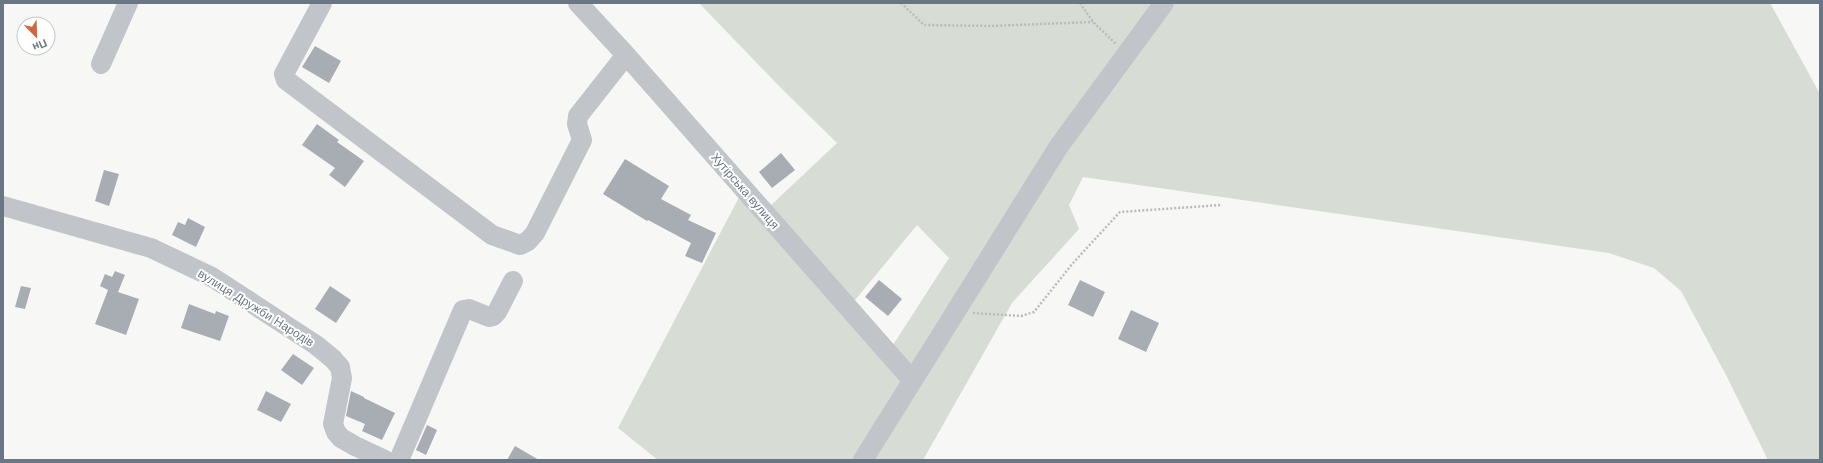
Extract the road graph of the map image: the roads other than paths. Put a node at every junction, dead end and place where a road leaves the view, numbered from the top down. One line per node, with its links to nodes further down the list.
1 (128, 3): 6 (street)
2 (322, 3): 5 (street)
3 (578, 3): 5 (street, Хутірська вулиця)
4 (1164, 3): 9 (street)
5 (626, 55): 9 (street, Хутірська вулиця)
6 (101, 64)
7 (3, 206): 10 (street, вулиця Дружби Народів)
8 (513, 281): 11 (street)
9 (912, 380): 12 (street)
10 (385, 460)
11 (398, 460)
12 (863, 460)

